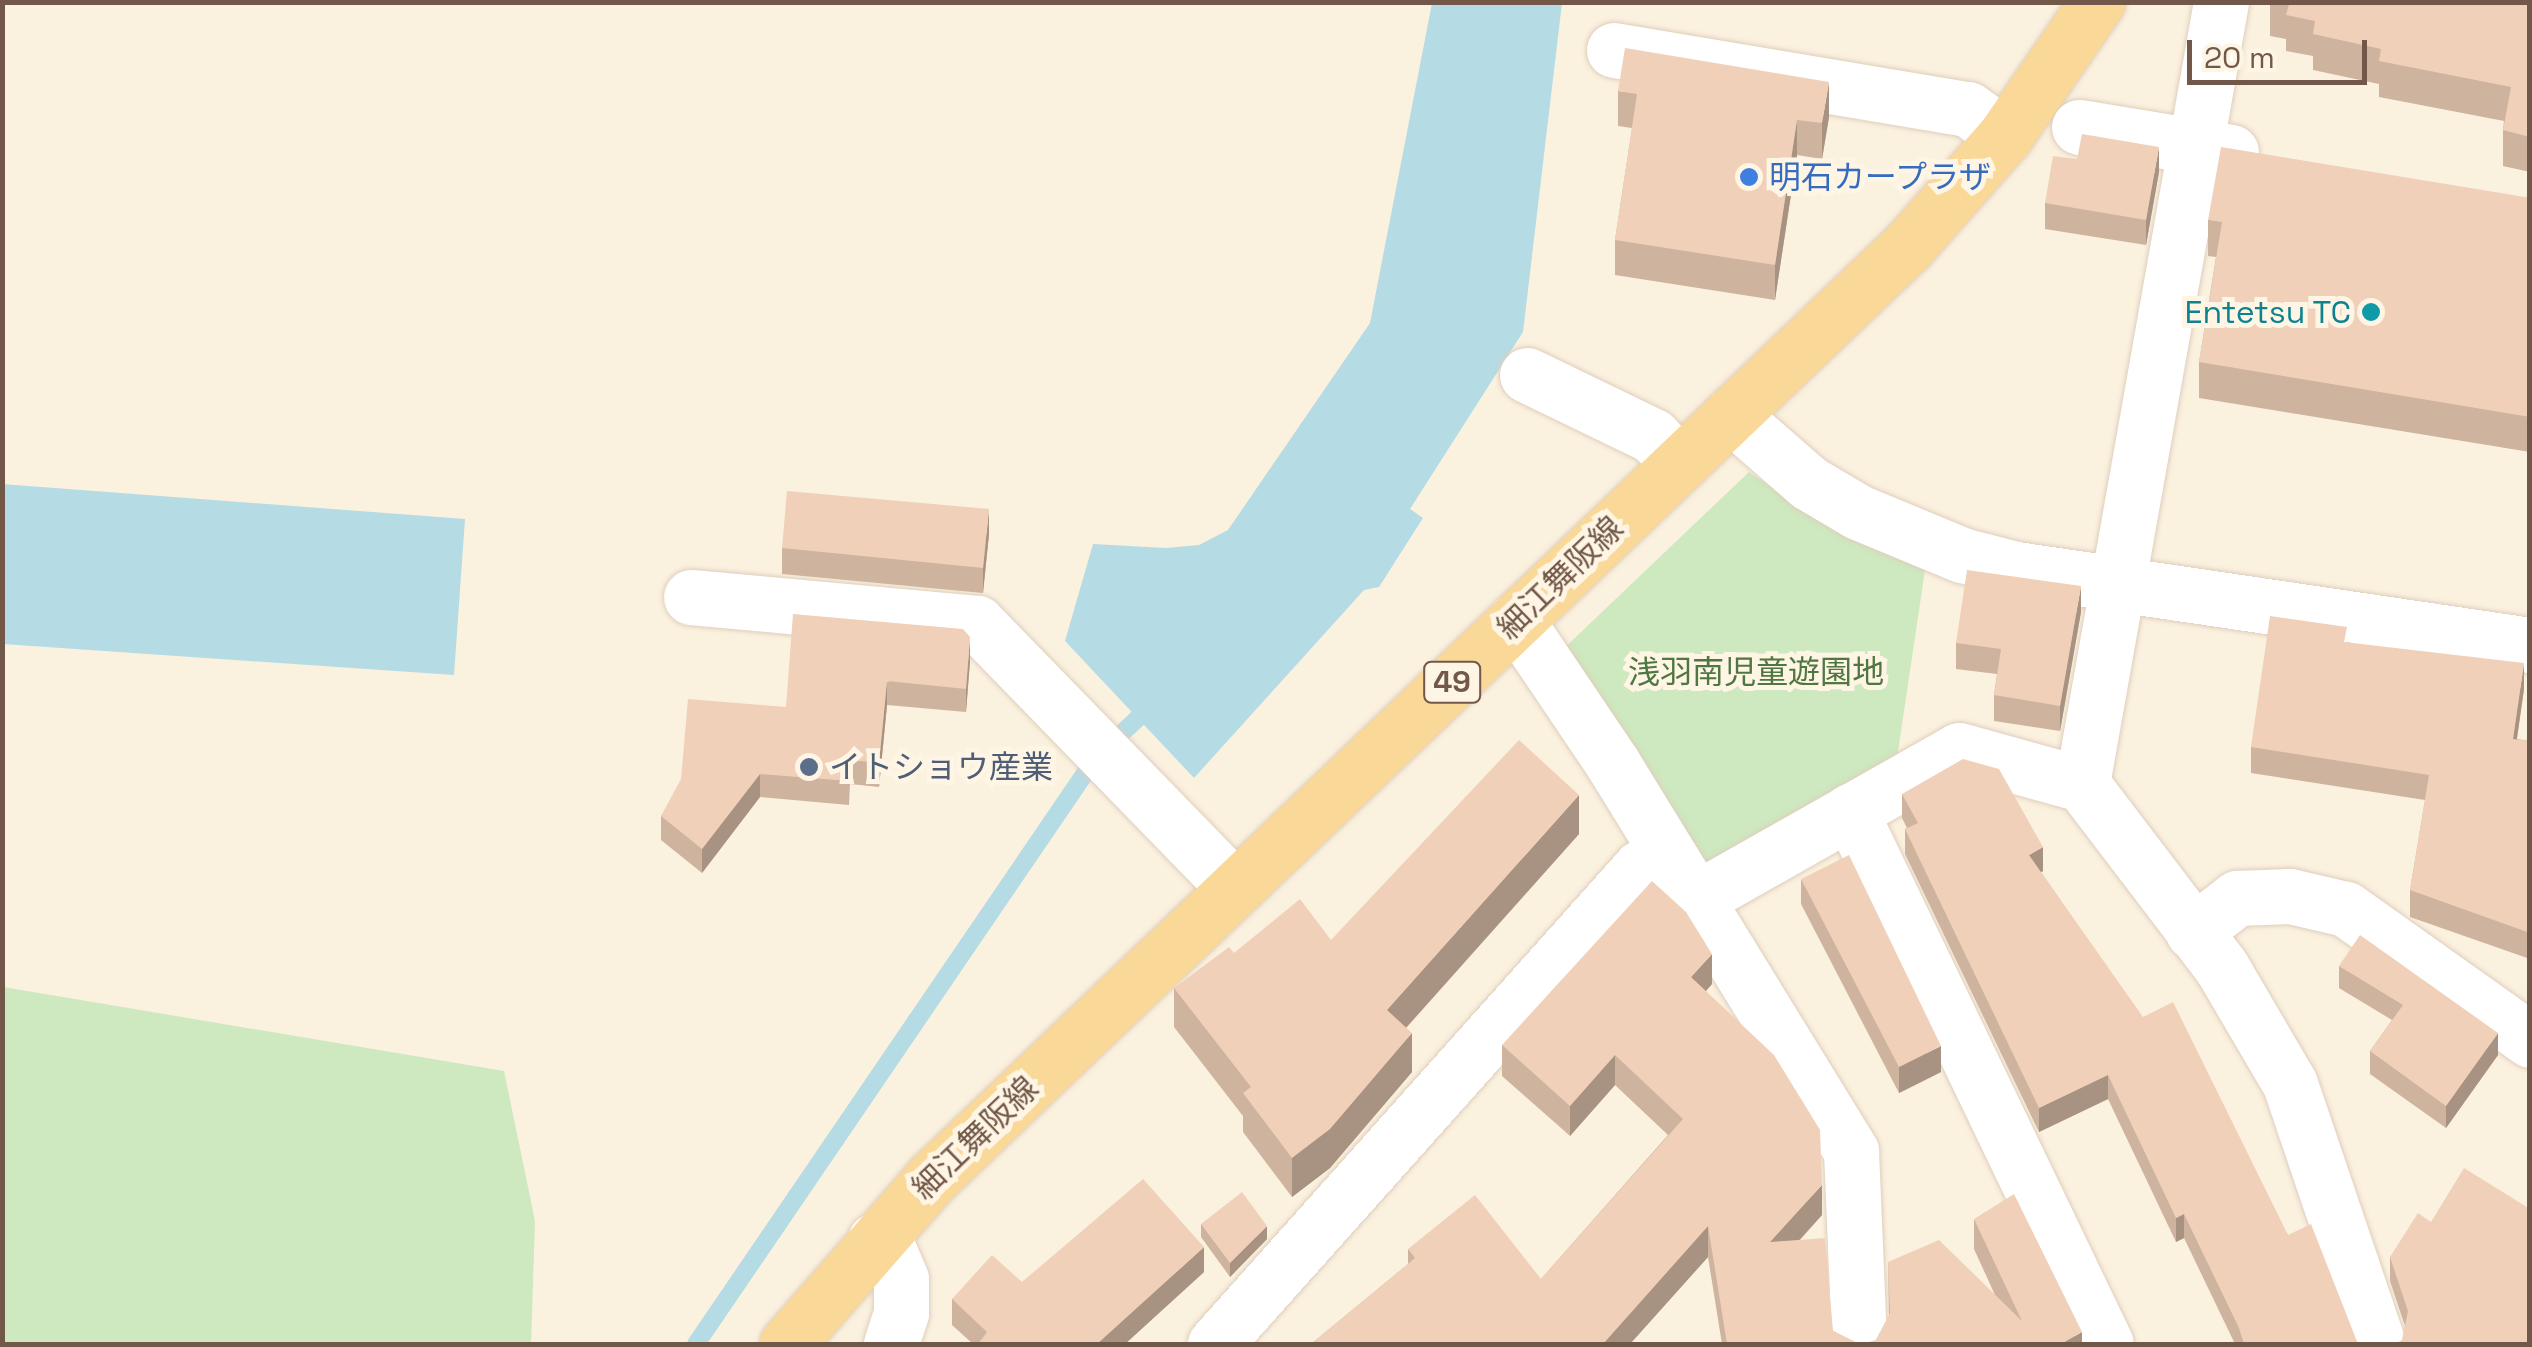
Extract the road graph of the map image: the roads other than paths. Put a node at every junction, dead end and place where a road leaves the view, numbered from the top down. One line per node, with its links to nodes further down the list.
1 (2097, 2): 5 (main road, 細江舞阪線 / 49)
2 (2220, 2): 6 (street)
3 (1614, 50): 5 (street)
4 (2079, 127): 6 (street)
5 (2005, 136): 9 (main road, 細江舞阪線 / 49)
6 (2195, 146): 7 (street); 11 (street)
7 (2274, 159)
8 (1528, 375): 10 (street)
9 (1731, 415): 10 (main road, 細江舞阪線 / 49); 11 (street)
10 (1680, 464): 13 (main road, 細江舞阪線 / 49)
11 (2115, 584): 14 (street); 15 (street)
12 (691, 597): 18 (street)
13 (1516, 620): 17 (street); 18 (main road, 細江舞阪線 / 49)
14 (2530, 645)
15 (2082, 784): 16 (street); 20 (street)
16 (1850, 811): 19 (street); 27 (street)
17 (1666, 852): 19 (street); 25 (street)
18 (1235, 888): 22 (main road, 細江舞阪線 / 49)
19 (1696, 898): 26 (street)
20 (2194, 932): 21 (street); 28 (street)
21 (2530, 1040)
22 (875, 1240): 23 (street); 24 (main road, 細江舞阪線 / 49)
23 (909, 1334)
24 (787, 1344)
25 (1215, 1344)
26 (1859, 1344)
27 (2106, 1344)
28 (2378, 1344)

